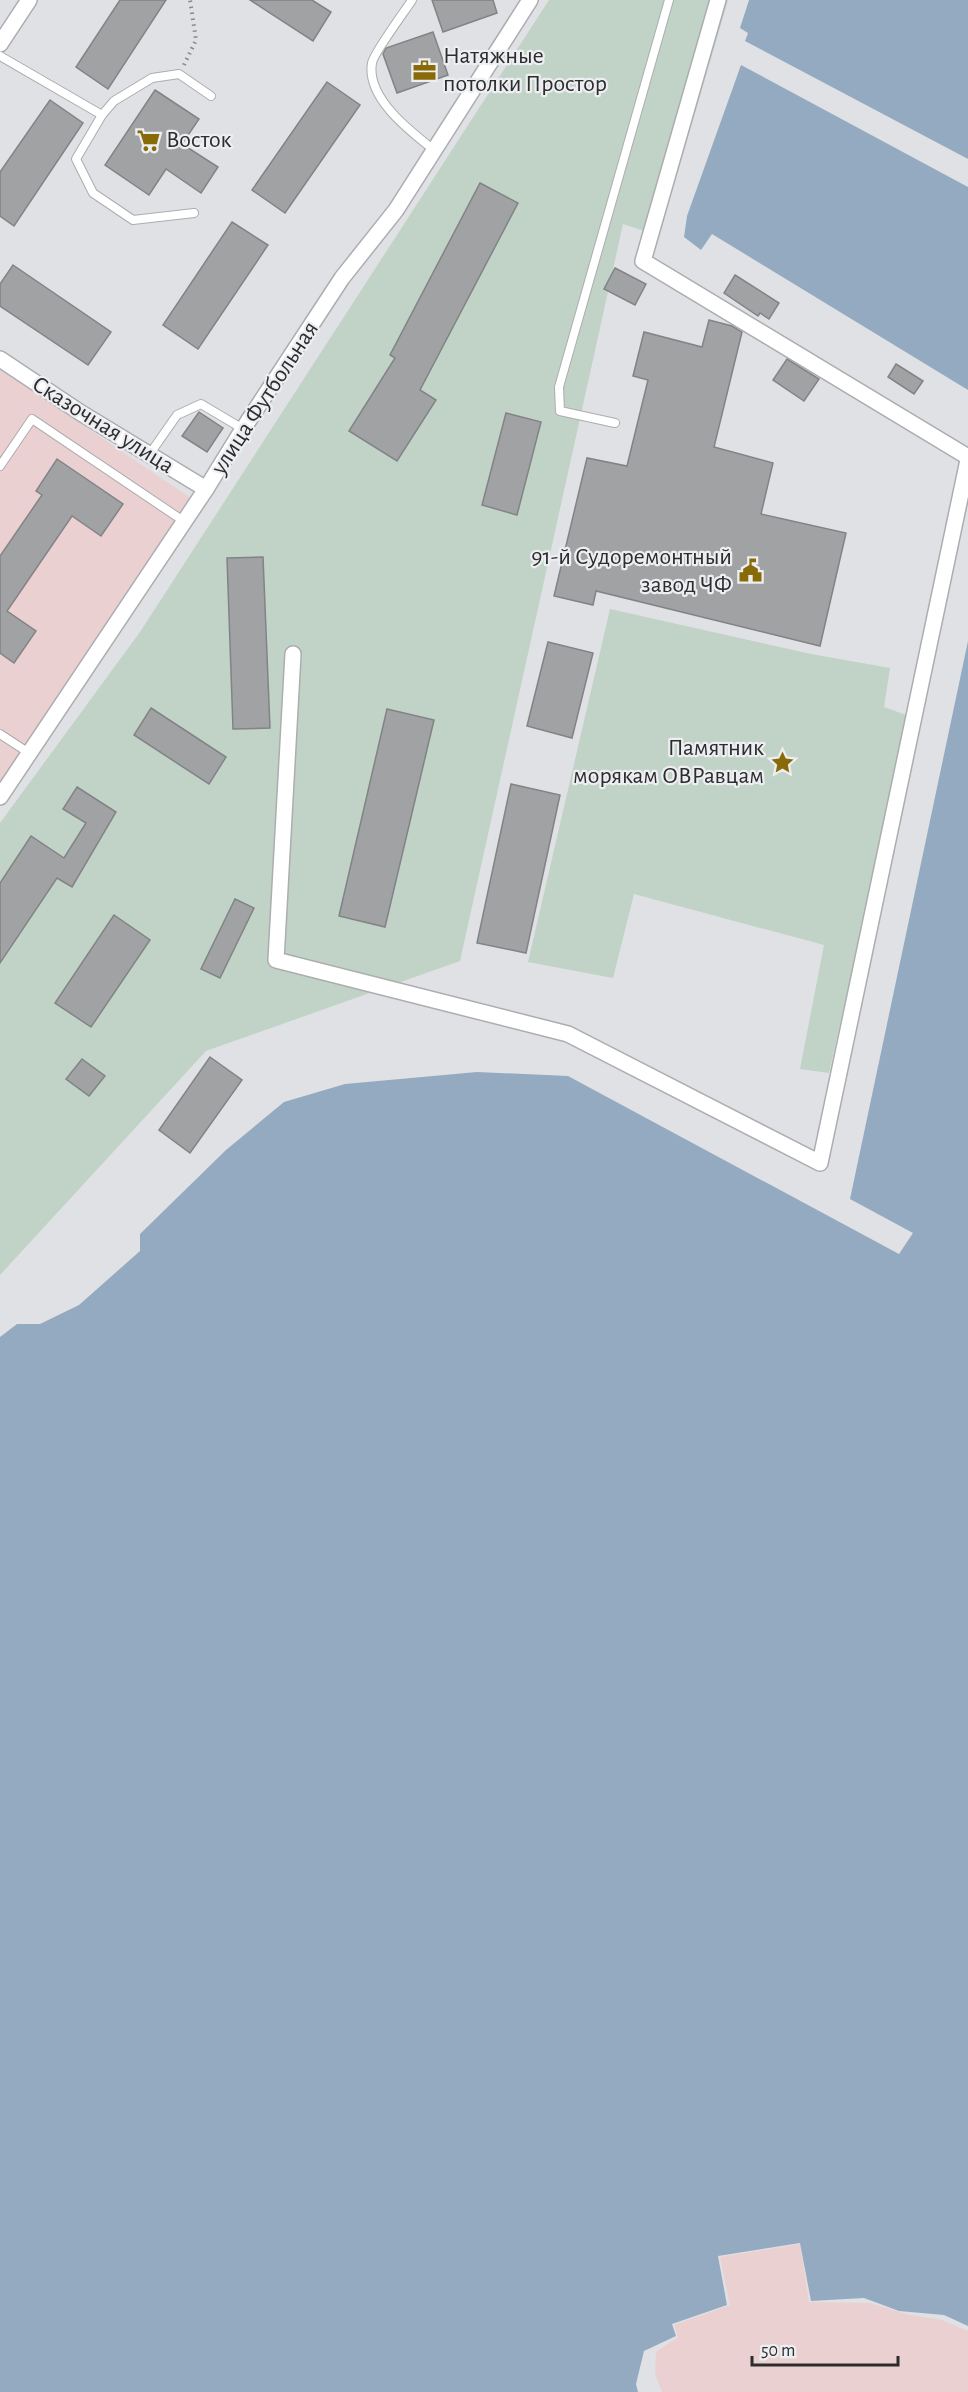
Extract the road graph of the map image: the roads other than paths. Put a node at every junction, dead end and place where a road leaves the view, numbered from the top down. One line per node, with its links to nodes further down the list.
1 (29, 0): 6 (street)
2 (412, 0): 10 (lane)
3 (530, 0): 10 (street, улица Футбольная)
4 (669, 0): 13 (lane)
5 (718, 0): 16 (street)
6 (0, 44)
7 (0, 56): 9 (lane)
8 (211, 96): 9 (lane)
9 (102, 115): 11 (lane)
10 (434, 150): 14 (street, улица Футбольная)
11 (194, 213)
12 (0, 358): 15 (street, Сказочная улица)
13 (615, 423)
14 (243, 429): 15 (lane); 18 (street, улица Футбольная)
15 (149, 455): 18 (street, Сказочная улица)
16 (968, 459): 20 (street)
17 (0, 466): 19 (lane)
18 (206, 489): 19 (street, улица Футбольная)
19 (185, 522): 22 (street, улица Футбольная)
20 (293, 654)
21 (0, 734): 22 (lane)
22 (29, 753): 23 (street, улица Футбольная)
23 (0, 797)

